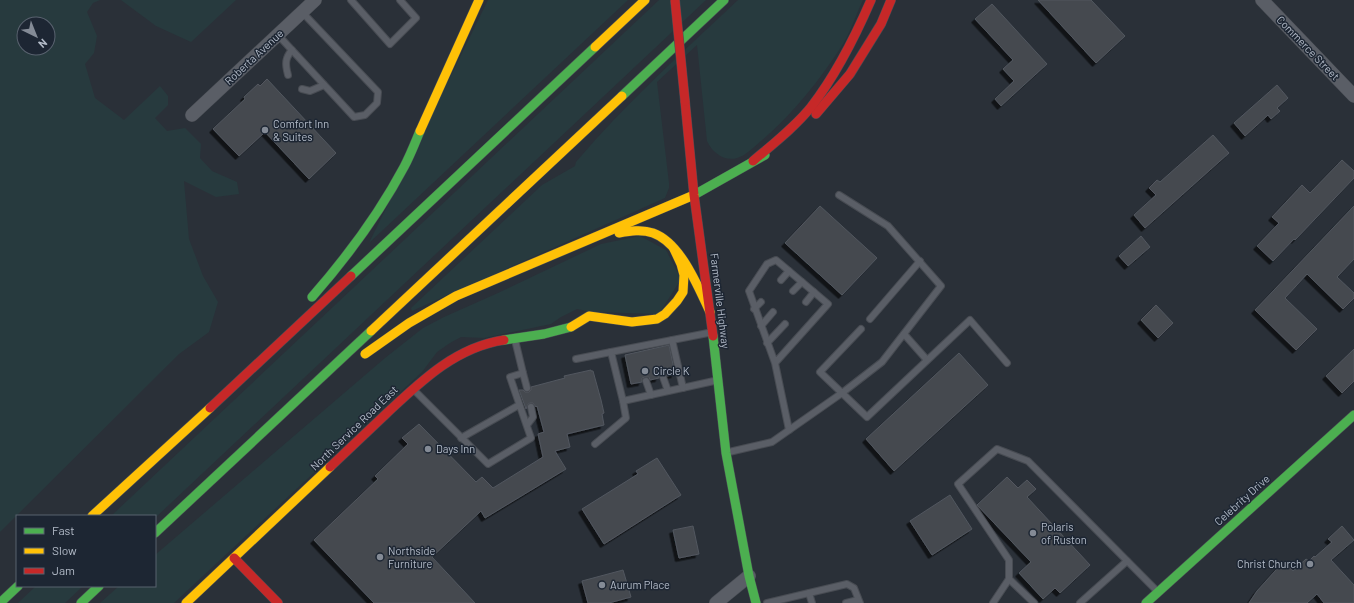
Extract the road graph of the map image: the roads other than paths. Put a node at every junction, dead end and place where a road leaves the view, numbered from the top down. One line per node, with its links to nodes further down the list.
1 (315, 0): 11 (street, Roberta Avenue)
2 (351, 0): 3 (lane)
3 (400, 0)
4 (479, 0): 44 (main road)
5 (645, 0): 44 (main road)
6 (675, 0): 20 (main road, Farmerville Highway, bridge)
7 (724, 0): 71 (main road)
8 (871, 0): 19 (main road)
9 (892, 0): 19 (main road)
10 (1262, 0): 17 (street, Commerce Street)
11 (302, 12): 12 (street, Roberta Avenue); 15 (lane)
12 (278, 35): 13 (lane); 18 (street, Roberta Avenue)
13 (292, 50): 14 (lane); 15 (lane)
14 (288, 75)
15 (324, 85): 16 (lane)
16 (302, 89)
17 (1354, 96)
18 (192, 115)
19 (753, 162): 20 (main road)
20 (694, 195): 22 (main road); 33 (main road, Farmerville Highway)
21 (839, 195): 24 (lane)
22 (592, 239): 23 (main road); 46 (main road)
23 (674, 249): 33 (main road); 41 (main road, North Service Road East)
24 (920, 261): 35 (lane); 40 (lane)
25 (790, 271): 26 (lane); 27 (lane); 32 (lane)
26 (782, 280)
27 (802, 282): 28 (lane); 29 (lane)
28 (793, 291)
29 (814, 292): 31 (lane); 49 (lane)
30 (761, 302): 32 (lane)
31 (806, 302)
32 (754, 309): 37 (lane)
33 (710, 312): 39 (main road, Farmerville Highway)
34 (773, 312): 37 (lane)
35 (870, 319)
36 (786, 324): 43 (lane)
37 (761, 326): 43 (lane)
38 (861, 328): 60 (lane)
39 (712, 332): 42 (lane); 54 (main road, Farmerville Highway)
40 (904, 334): 48 (lane); 60 (lane)
41 (515, 338): 51 (lane); 58 (main road, North Service Road East)
42 (672, 340): 45 (lane); 57 (lane)
43 (767, 343): 49 (lane)
44 (275, 348): 72 (main road)
45 (611, 352): 47 (lane); 62 (lane)
46 (360, 357)
47 (576, 359)
48 (927, 360): 50 (lane); 60 (lane)
49 (775, 363): 67 (lane)
50 (1007, 363)
51 (522, 373): 56 (lane); 63 (lane)
52 (663, 377): 59 (lane)
53 (332, 380): 71 (main road)
54 (718, 380): 57 (lane); 70 (main road, Farmerville Highway)
55 (646, 381): 61 (lane)
56 (527, 388)
57 (682, 388): 59 (lane)
58 (413, 389): 68 (lane); 74 (main road, North Service Road East)
59 (668, 391): 61 (lane)
60 (842, 393): 67 (lane)
61 (651, 395): 62 (lane)
62 (623, 401): 69 (lane)
63 (520, 404): 66 (lane); 68 (lane)
64 (531, 408): 66 (lane)
65 (1354, 415): 81 (main road, Celebrity Drive)
66 (526, 425): 68 (lane)
67 (789, 430): 70 (lane)
68 (461, 438)
69 (595, 444)
70 (726, 453): 76 (main road, Farmerville Highway)
71 (206, 485): 73 (main road)
72 (93, 515)
73 (156, 532)
74 (234, 558): 85 (main road, North Service Road East); 86 (main road)
75 (1127, 561): 77 (lane); 81 (lane); 94 (lane)
76 (749, 576): 87 (street); 88 (main road, Farmerville Highway)
77 (1009, 579): 92 (lane); 93 (lane)
78 (17, 587): 83 (main road)
79 (98, 587): 84 (main road)
80 (809, 593): 82 (lane); 89 (lane); 90 (lane)
81 (1158, 593): 95 (main road, Celebrity Drive)
82 (859, 601): 91 (lane)
83 (0, 603)
84 (81, 603)
85 (186, 603)
86 (278, 603)
87 (716, 603)
88 (756, 603)
89 (767, 603)
90 (812, 603)
91 (846, 603)
92 (993, 603)
93 (1034, 603)
94 (1080, 603)
95 (1146, 603)

